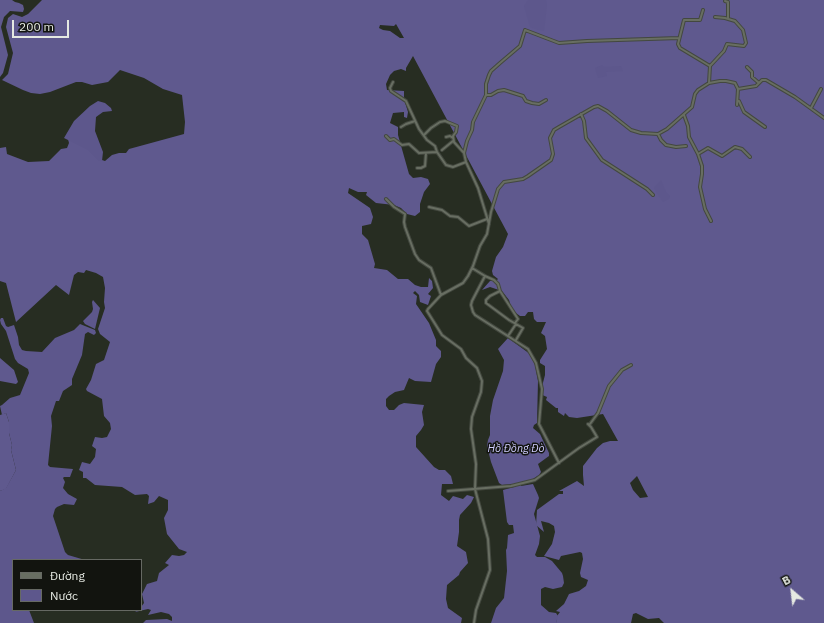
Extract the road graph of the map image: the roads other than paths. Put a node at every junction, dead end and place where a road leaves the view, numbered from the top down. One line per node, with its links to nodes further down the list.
1 (725, 1): 4 (street)
2 (703, 10): 5 (street)
3 (715, 17): 4 (street)
4 (729, 20): 6 (street)
5 (679, 38): 6 (street); 13 (street)
6 (710, 66): 9 (street)
7 (747, 67): 10 (street)
8 (393, 82): 21 (street)
9 (709, 83): 12 (street); 19 (street)
10 (759, 83): 12 (street); 17 (street)
11 (821, 88): 17 (street)
12 (738, 90): 15 (street)
13 (486, 95): 14 (street); 33 (street)
14 (546, 100)
15 (738, 100): 16 (street); 23 (street)
16 (737, 106)
17 (811, 108): 20 (street)
18 (581, 114): 24 (street); 38 (street); 43 (street)
19 (684, 115): 24 (street); 34 (street)
20 (824, 118)
21 (415, 121): 22 (street); 25 (street)
22 (401, 127)
23 (765, 127)
24 (658, 134): 29 (street)
25 (424, 135): 28 (street); 31 (street)
26 (386, 136): 32 (street)
27 (446, 137): 28 (street)
28 (454, 140): 30 (street); 33 (street)
29 (686, 146)
30 (442, 150)
31 (437, 152): 32 (street); 36 (street)
32 (426, 153): 37 (street)
33 (464, 153): 36 (street)
34 (698, 154): 35 (street); 42 (street)
35 (750, 157)
36 (466, 162): 41 (street)
37 (417, 168)
38 (653, 195)
39 (386, 199): 47 (street)
40 (429, 207): 41 (street)
41 (487, 219): 43 (street)
42 (711, 221)
43 (489, 225): 44 (street)
44 (472, 268): 45 (street); 47 (street)
45 (485, 276): 46 (street); 49 (street)
46 (500, 291): 48 (street); 48 (street)
47 (440, 295): 53 (street)
48 (515, 324): 49 (street); 50 (street)
49 (508, 336): 50 (street)
50 (516, 340): 52 (street)
51 (631, 365): 52 (street)
52 (559, 463): 53 (street)
53 (475, 489): 54 (street); 55 (street)
54 (448, 491)
55 (474, 623)

